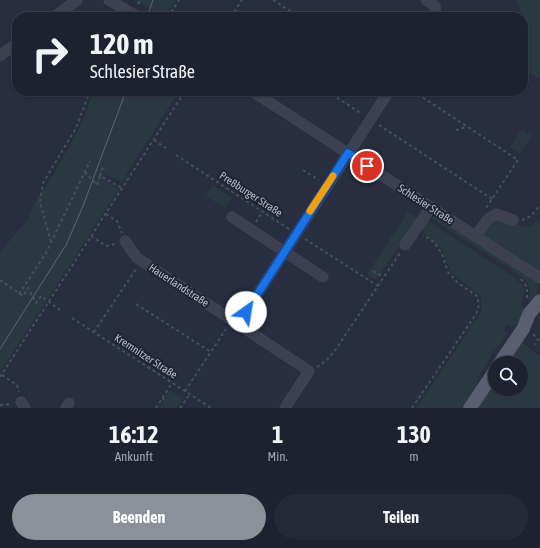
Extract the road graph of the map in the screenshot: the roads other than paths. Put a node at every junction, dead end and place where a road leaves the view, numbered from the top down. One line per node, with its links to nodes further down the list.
1 (77, 0): 4 (street)
2 (109, 0): 5 (street)
3 (426, 0): 6 (street)
4 (61, 12)
5 (124, 12)
6 (436, 12)
7 (12, 47): 8 (street)
8 (0, 56)
9 (260, 96): 11 (street, Schlesier Straße)
10 (386, 96): 11 (street)
11 (348, 153): 12 (street, Schlesier Straße); 18 (street)
12 (431, 207): 15 (street, Schlesier Straße); 17 (street)
13 (232, 217): 18 (street)
14 (513, 220): 15 (street)
15 (476, 236): 20 (street, Schlesier Straße)
16 (125, 241): 22 (street, Hauerlandstraße)
17 (405, 245)
18 (284, 252): 19 (street); 22 (street)
19 (323, 277)
20 (540, 278)
21 (538, 307): 23 (main road)
22 (235, 322): 25 (street, Hauerlandstraße)
23 (506, 356)
24 (488, 381): 26 (main road)
25 (284, 408)
26 (470, 408)

